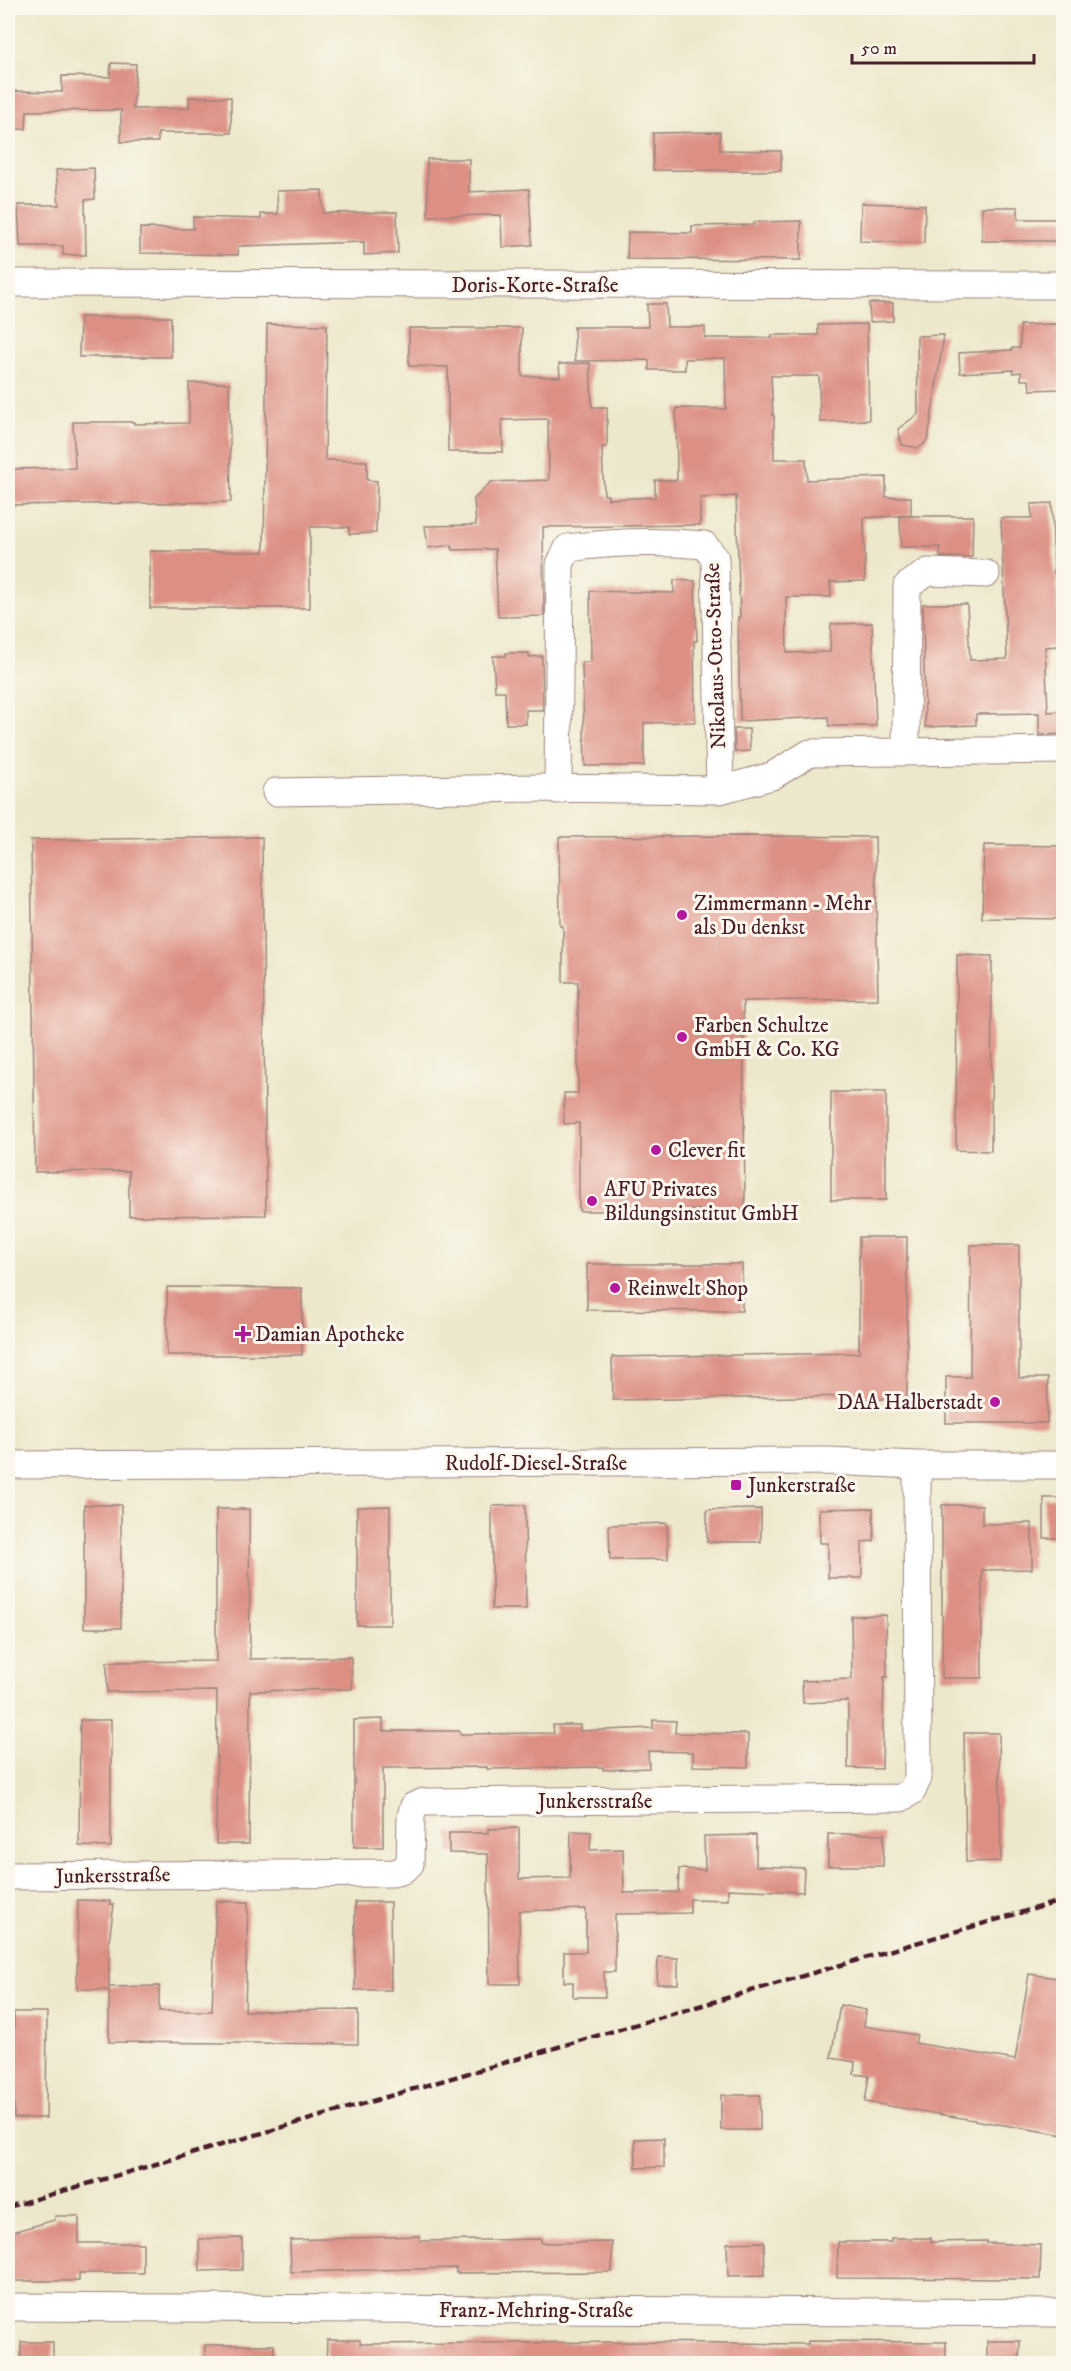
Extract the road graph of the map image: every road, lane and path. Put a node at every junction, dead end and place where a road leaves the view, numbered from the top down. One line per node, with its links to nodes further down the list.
1 (8, 283): 2 (street, Doris-Korte-Straße)
2 (1064, 285)
3 (986, 574): 5 (street)
4 (1064, 750): 5 (street)
5 (906, 751): 7 (street)
6 (558, 790): 7 (street); 7 (street, Nikolaus-Otto-Straße); 8 (street)
7 (720, 790)
8 (276, 792)
9 (8, 1465): 11 (street, Rudolf-Diesel-Straße)
10 (1064, 1465): 11 (street, Rudolf-Diesel-Straße)
11 (917, 1466): 12 (street, Junkersstraße)
12 (8, 1876)
13 (8, 2307): 14 (street, Franz-Mehring-Straße)
14 (1064, 2313)

